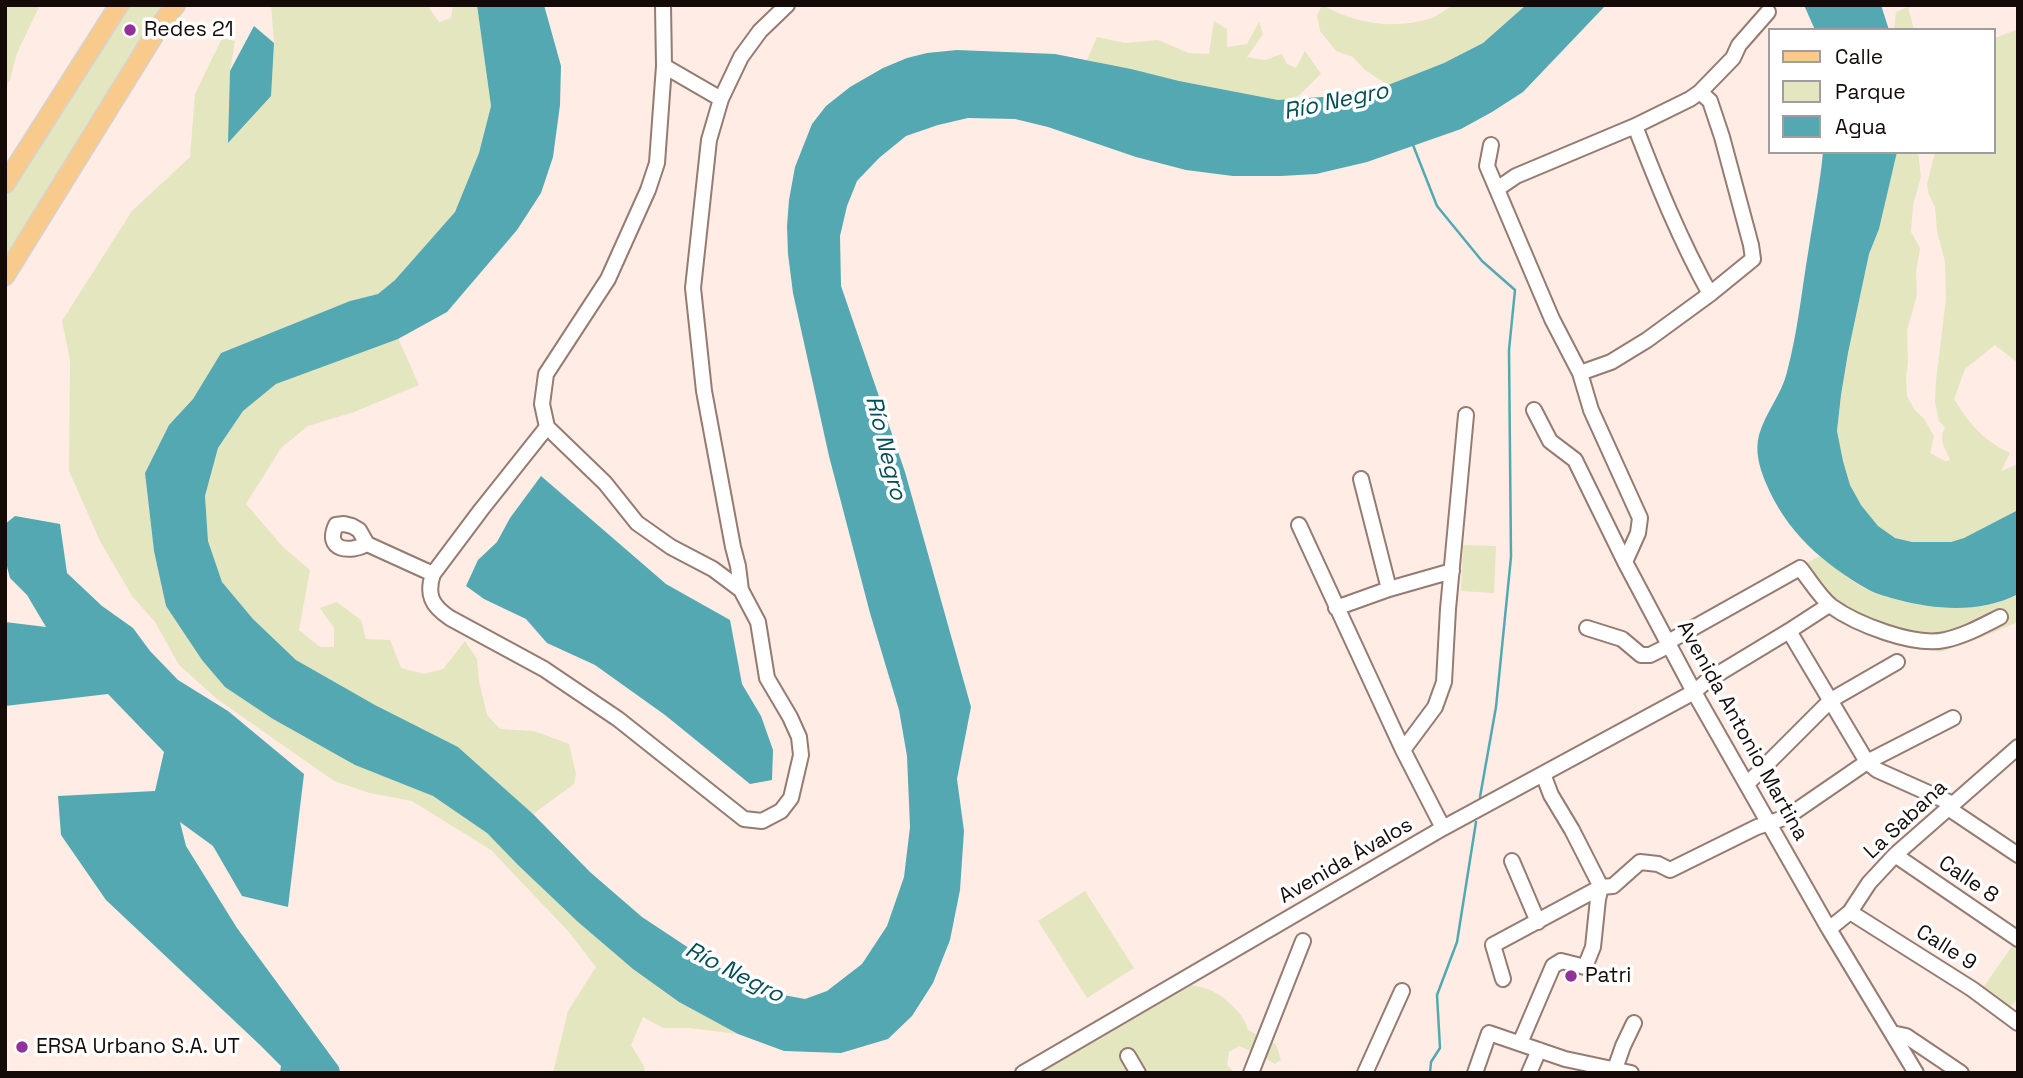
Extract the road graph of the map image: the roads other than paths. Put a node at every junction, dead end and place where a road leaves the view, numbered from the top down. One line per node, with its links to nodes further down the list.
1 (119, 5): 11 (main road)
2 (176, 5): 13 (main road)
3 (663, 5): 6 (street)
4 (787, 5): 8 (street)
5 (1768, 12): 7 (street)
6 (664, 66): 8 (street); 18 (street)
7 (1700, 92): 9 (street); 14 (street)
8 (721, 99): 22 (street)
9 (1635, 126): 12 (street); 14 (street)
10 (1491, 145): 12 (street)
11 (5, 184)
12 (1497, 189): 15 (street)
13 (5, 276)
14 (1710, 294): 15 (street)
15 (1580, 373): 23 (street)
16 (1534, 410): 23 (street, Avenida Antonio Martina)
17 (1465, 415): 25 (street)
18 (547, 427): 24 (street); 26 (street)
19 (1361, 479): 27 (street)
20 (1299, 526): 30 (street)
21 (367, 544): 26 (street)
22 (733, 547): 24 (street); 28 (street)
23 (1625, 562): 34 (street, Avenida Antonio Martina)
24 (713, 569): 28 (street)
25 (1452, 571): 27 (street); 40 (street)
26 (433, 574): 28 (street)
27 (1389, 589): 30 (street)
28 (741, 590)
29 (1829, 605): 31 (street); 33 (street, Avenida Ávalos); 34 (street)
30 (1336, 608): 40 (street)
31 (2000, 617)
32 (1587, 628): 34 (street)
33 (1789, 631): 36 (street, Avenida Ávalos); 37 (street)
34 (1669, 644): 36 (street, Avenida Antonio Martina)
35 (1897, 662): 37 (street)
36 (1694, 692): 43 (street, Avenida Ávalos); 44 (street, Avenida Antonio Martina)
37 (1831, 700): 41 (street); 44 (street)
38 (1953, 718): 41 (street)
39 (2018, 747): 42 (street, La Sabana)
40 (1403, 750): 47 (street)
41 (1867, 762): 45 (street); 46 (street)
42 (2012, 762): 45 (street, La Sabana)
43 (1543, 774): 47 (street, Avenida Ávalos); 51 (street)
44 (1747, 784): 46 (street, Avenida Antonio Martina)
45 (1950, 806): 48 (street, La Sabana); 49 (street)
46 (1769, 822): 51 (street); 54 (street, Avenida Antonio Martina)
47 (1443, 828): 66 (street, Avenida Ávalos)
48 (1895, 855): 52 (street, La Sabana); 55 (street, Calle 8)
49 (2018, 855)
50 (1512, 861): 53 (street)
51 (1601, 887): 53 (street); 62 (street)
52 (1850, 912): 54 (street, La Sabana); 60 (street, Calle 9)
53 (1538, 922): 57 (street)
54 (1829, 929): 61 (street, Avenida Antonio Martina)
55 (2018, 939)
56 (1303, 941): 68 (street)
57 (1503, 979)
58 (1402, 991): 69 (street)
59 (1634, 1023): 65 (street)
60 (2018, 1023)
61 (1892, 1033): 73 (street, Avenida Antonio Martina); 74 (street)
62 (1520, 1043): 63 (street); 70 (street)
63 (1539, 1049): 65 (street); 71 (street)
64 (1128, 1056): 67 (street)
65 (1607, 1070): 72 (street)
66 (1023, 1073)
67 (1138, 1073)
68 (1251, 1073)
69 (1365, 1073)
70 (1475, 1073)
71 (1529, 1073)
72 (1630, 1073)
73 (1916, 1073)
74 (1961, 1073)

